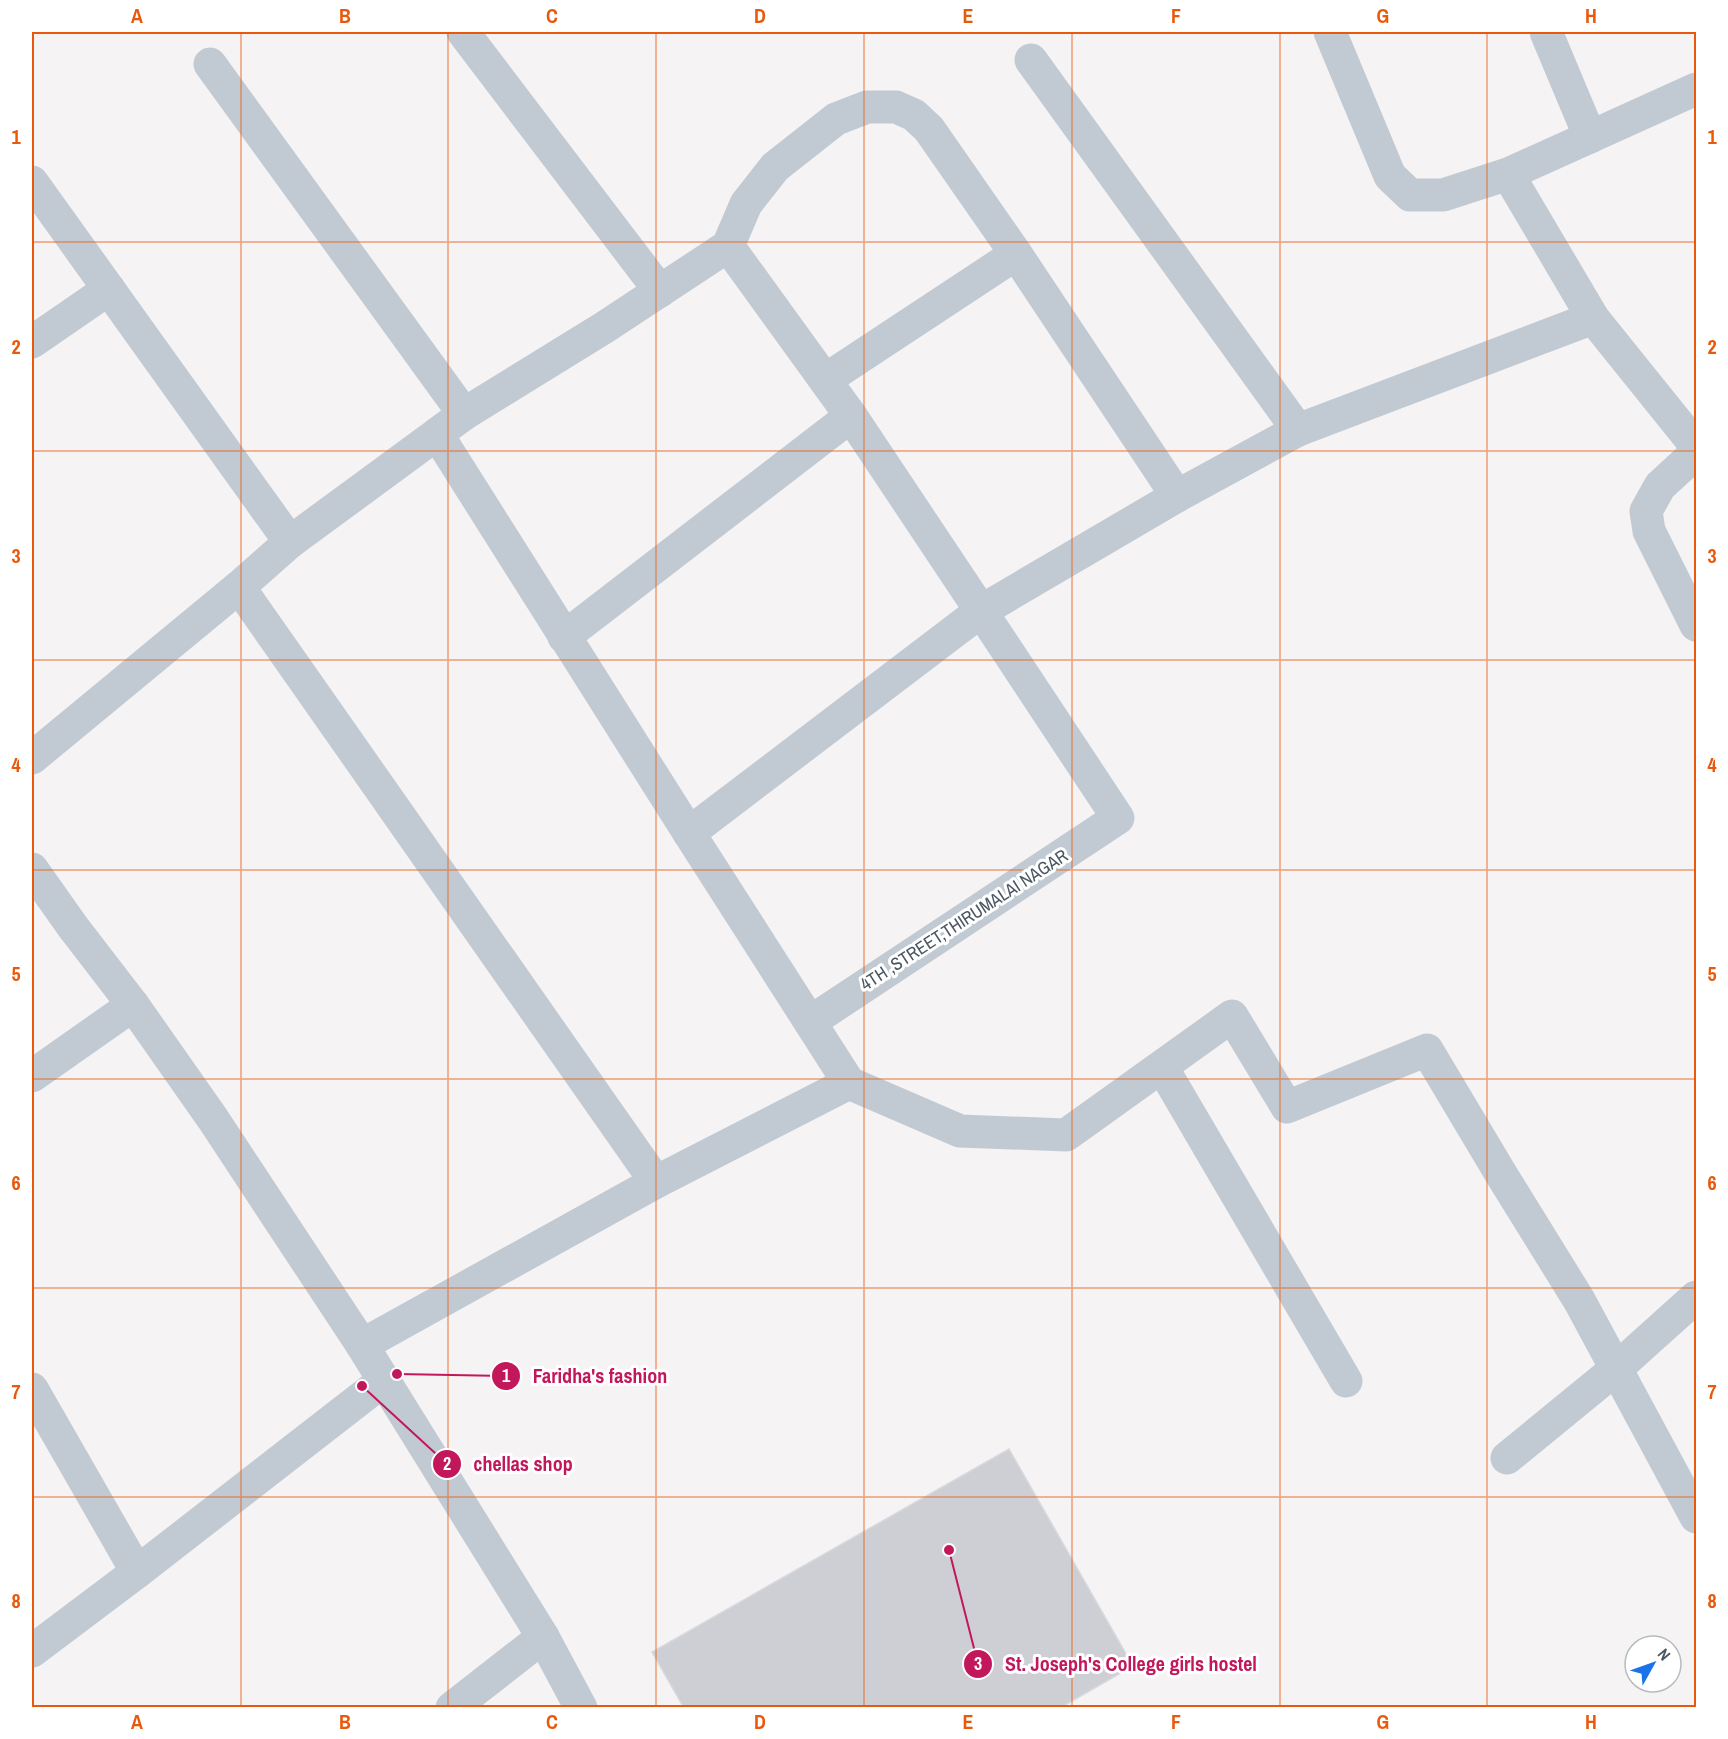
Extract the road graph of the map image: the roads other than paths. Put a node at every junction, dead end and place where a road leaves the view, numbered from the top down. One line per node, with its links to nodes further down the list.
1 (463, 32): 13 (street)
2 (1330, 32): 8 (street)
3 (1546, 32): 7 (street)
4 (1031, 60): 19 (street)
5 (210, 64): 17 (street)
6 (1696, 89): 7 (street)
7 (1590, 137): 8 (street)
8 (1508, 174): 14 (street)
9 (32, 182): 12 (street)
10 (728, 246): 11 (street); 13 (street); 16 (street)
11 (1016, 254): 16 (street); 23 (street)
12 (109, 289): 15 (street); 24 (street)
13 (660, 291): 17 (street)
14 (1593, 318): 19 (street); 21 (street)
15 (32, 342)
16 (825, 380): 18 (street)
17 (464, 414): 20 (street)
18 (851, 416): 26 (street); 28 (street)
19 (1298, 430): 23 (street)
20 (436, 434): 24 (street); 28 (street)
21 (1696, 446)
22 (1696, 453): 27 (street)
23 (1177, 496): 26 (street)
24 (290, 542): 25 (street)
25 (239, 587): 29 (street); 37 (street)
26 (981, 611): 30 (street); 33 (street, 4TH ,STREET,THIRUMALAI NAGAR)
27 (1696, 626)
28 (564, 637): 30 (street)
29 (32, 758)
30 (689, 833): 33 (street)
31 (32, 869): 32 (street)
32 (133, 1005): 35 (street); 39 (street)
33 (810, 1022): 36 (street)
34 (1162, 1067): 36 (street); 40 (street); 42 (street)
35 (32, 1077)
36 (849, 1083): 37 (street)
37 (656, 1182): 39 (street)
38 (1696, 1297): 40 (street)
39 (362, 1345): 41 (street)
40 (1617, 1368): 44 (street); 45 (street)
41 (383, 1381): 46 (street); 47 (street)
42 (1346, 1381)
43 (32, 1389): 46 (street)
44 (1507, 1458)
45 (1696, 1517)
46 (136, 1572): 48 (street)
47 (543, 1637): 49 (street); 50 (street)
48 (32, 1651)
49 (452, 1707)
50 (581, 1707)

